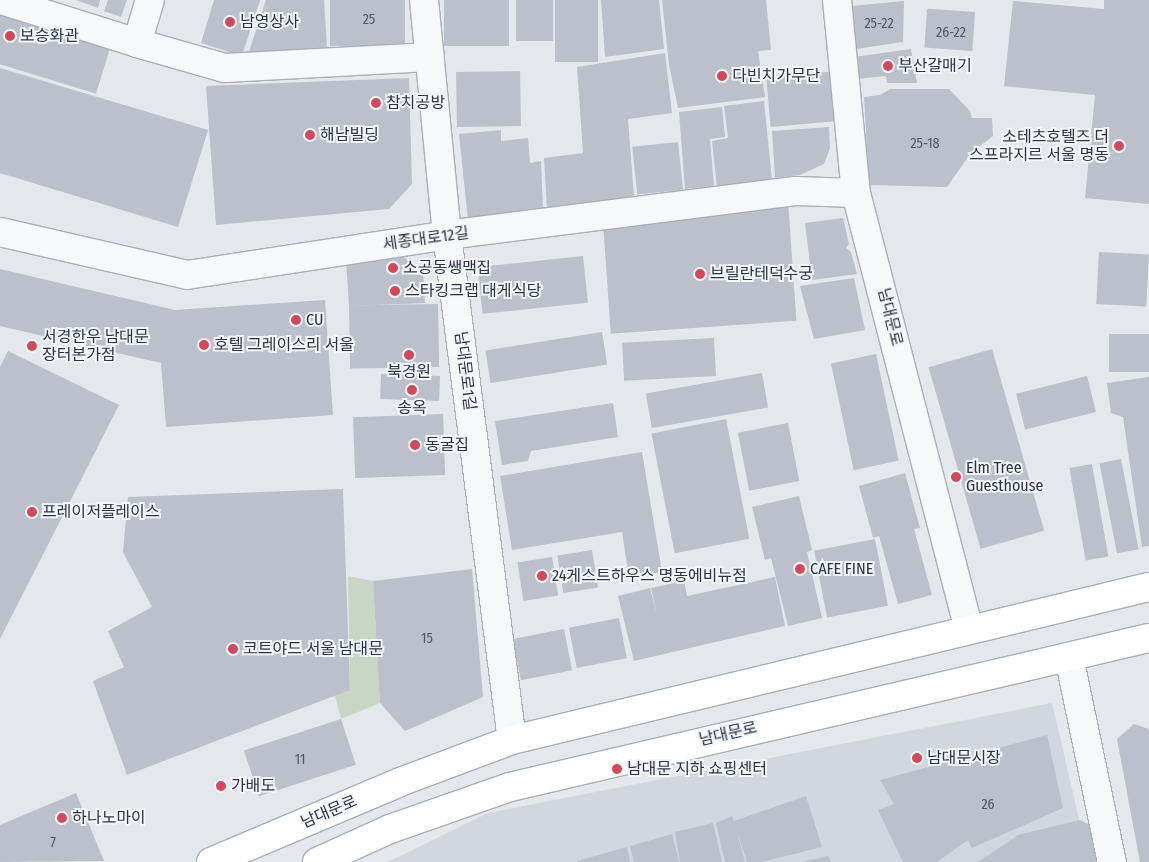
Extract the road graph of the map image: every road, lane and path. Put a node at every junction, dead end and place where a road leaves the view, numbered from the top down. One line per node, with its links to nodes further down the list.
1 (2, 0): 5 (street)
2 (150, 0): 5 (street)
3 (424, 0): 6 (street, 남대문로1길)
4 (837, 0): 7 (street, 남대문로)
5 (137, 43): 6 (street)
6 (430, 57): 9 (street, 남대문로1길)
7 (856, 193): 9 (street, 세종대로12길); 11 (street, 남대문로)
8 (0, 232): 9 (street, 세종대로12길)
9 (447, 235): 14 (street, 남대문로1길)
10 (1149, 587): 11 (main road, 남대문로)
11 (969, 630): 14 (main road, 남대문로)
12 (1149, 638): 13 (main road, 남대문로)
13 (1069, 657): 16 (main road, 남대문로); 17 (street)
14 (512, 740): 15 (main road, 남대문로)
15 (212, 862)
16 (317, 862)
17 (1112, 862)

